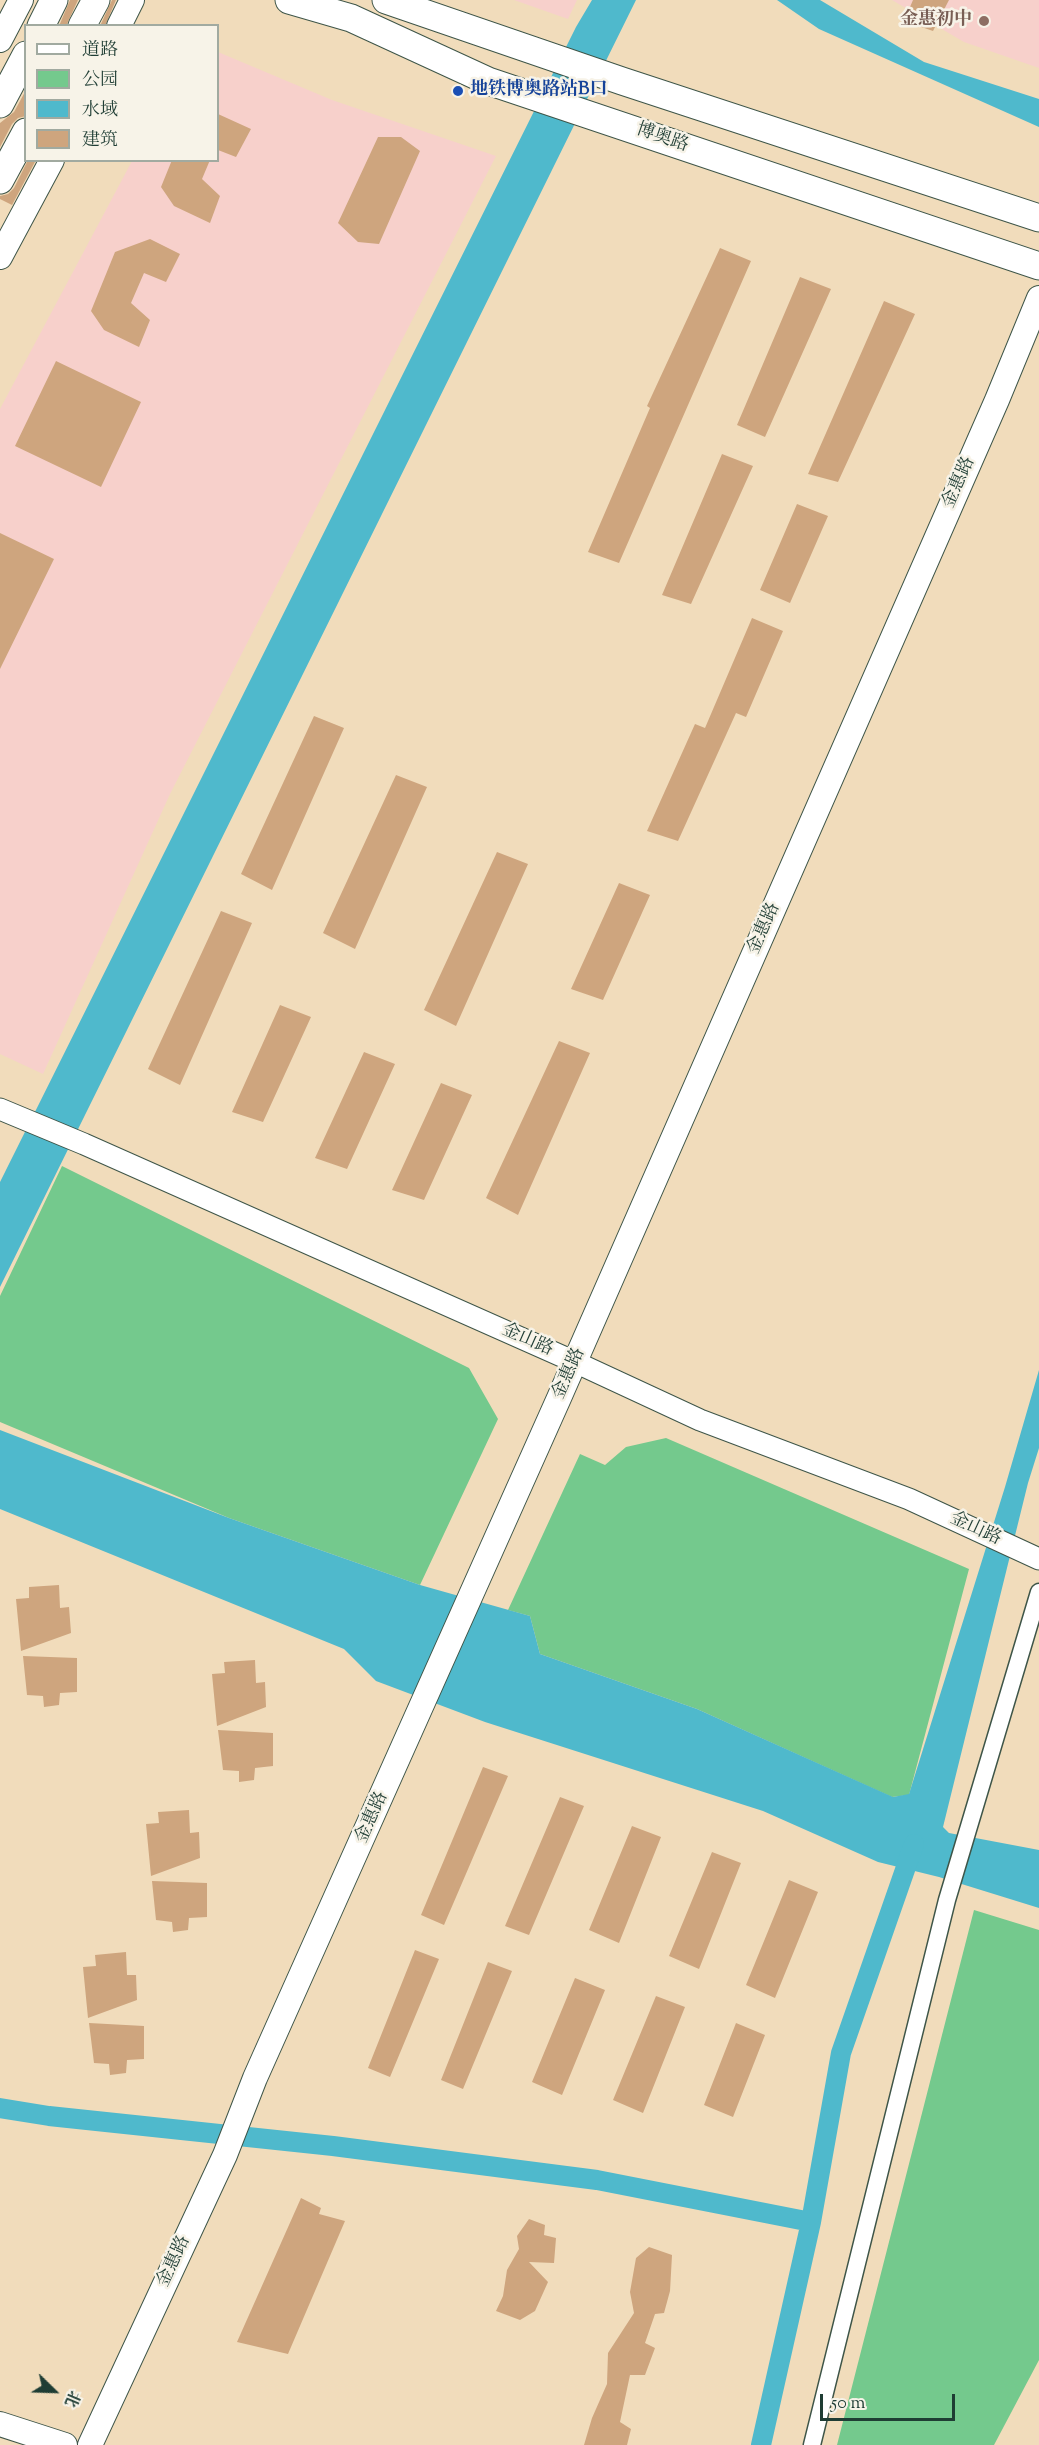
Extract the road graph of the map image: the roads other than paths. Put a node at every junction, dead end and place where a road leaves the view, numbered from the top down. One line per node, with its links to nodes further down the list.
1 (21, 0): 10 (main road)
2 (54, 0): 7 (main road)
3 (96, 0): 8 (main road)
4 (132, 0): 9 (main road)
5 (289, 0): 18 (main road, 博奥路)
6 (386, 0): 16 (main road)
7 (42, 24)
8 (83, 24)
9 (120, 24)
10 (0, 40)
11 (24, 59): 12 (main road)
12 (0, 104)
13 (24, 136): 15 (main road)
14 (51, 162): 17 (main road)
15 (0, 180)
16 (1039, 218)
17 (0, 257)
18 (1039, 266)
19 (1039, 298): 21 (main road, 金惠路)
20 (7, 1112): 21 (street, 金山路)
21 (575, 1362): 22 (street, 金山路); 25 (main road, 金惠路)
22 (1037, 1558)
23 (1039, 1592): 27 (street)
24 (0, 2424): 26 (main road)
25 (93, 2444)
26 (65, 2445)
27 (812, 2445)

